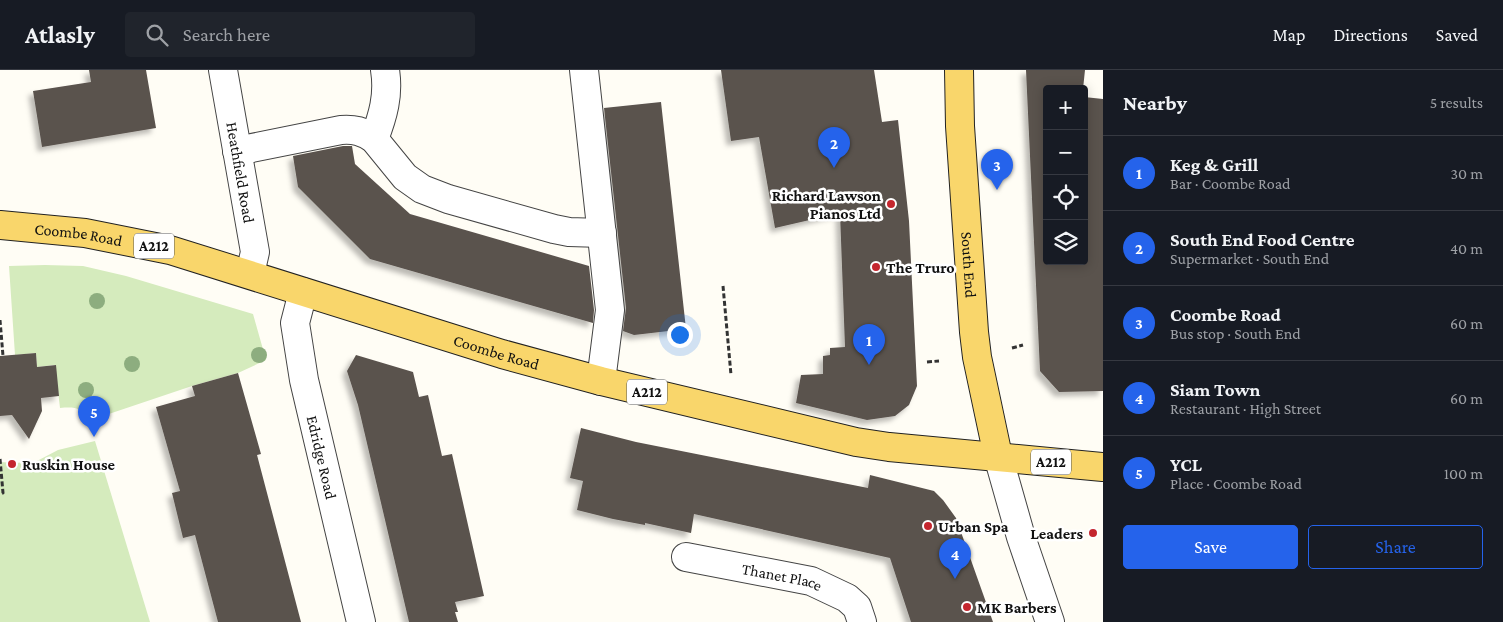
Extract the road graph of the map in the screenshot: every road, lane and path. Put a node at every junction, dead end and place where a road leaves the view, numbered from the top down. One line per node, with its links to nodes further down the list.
1 (223, 70): 6 (street, Heathfield Road)
2 (385, 70): 5 (street)
3 (584, 70): 8 (street)
4 (959, 70): 20 (main road, South End)
5 (374, 140): 6 (street); 8 (street)
6 (237, 151): 9 (street, Heathfield Road)
7 (0, 225): 9 (main road, Coombe Road / A212)
8 (602, 233): 18 (street)
9 (250, 274): 11 (main road, Coombe Road / A212)
10 (723, 286): 19 (path)
11 (303, 292): 18 (main road, Coombe Road / A212); 25 (street, Edridge Road)
12 (0, 320): 15 (path)
13 (1023, 345): 14 (path)
14 (1012, 348)
15 (3, 356)
16 (939, 361): 17 (path)
17 (927, 362)
18 (601, 381): 19 (main road, Coombe Road / A212)
19 (734, 414): 20 (main road, Coombe Road / A212)
20 (998, 456): 22 (main road, A212); 27 (street)
21 (0, 459): 23 (path)
22 (1103, 467)
23 (0, 493)
24 (686, 557): 26 (street, Thanet Place)
25 (361, 622)
26 (862, 622)
27 (1050, 622)

